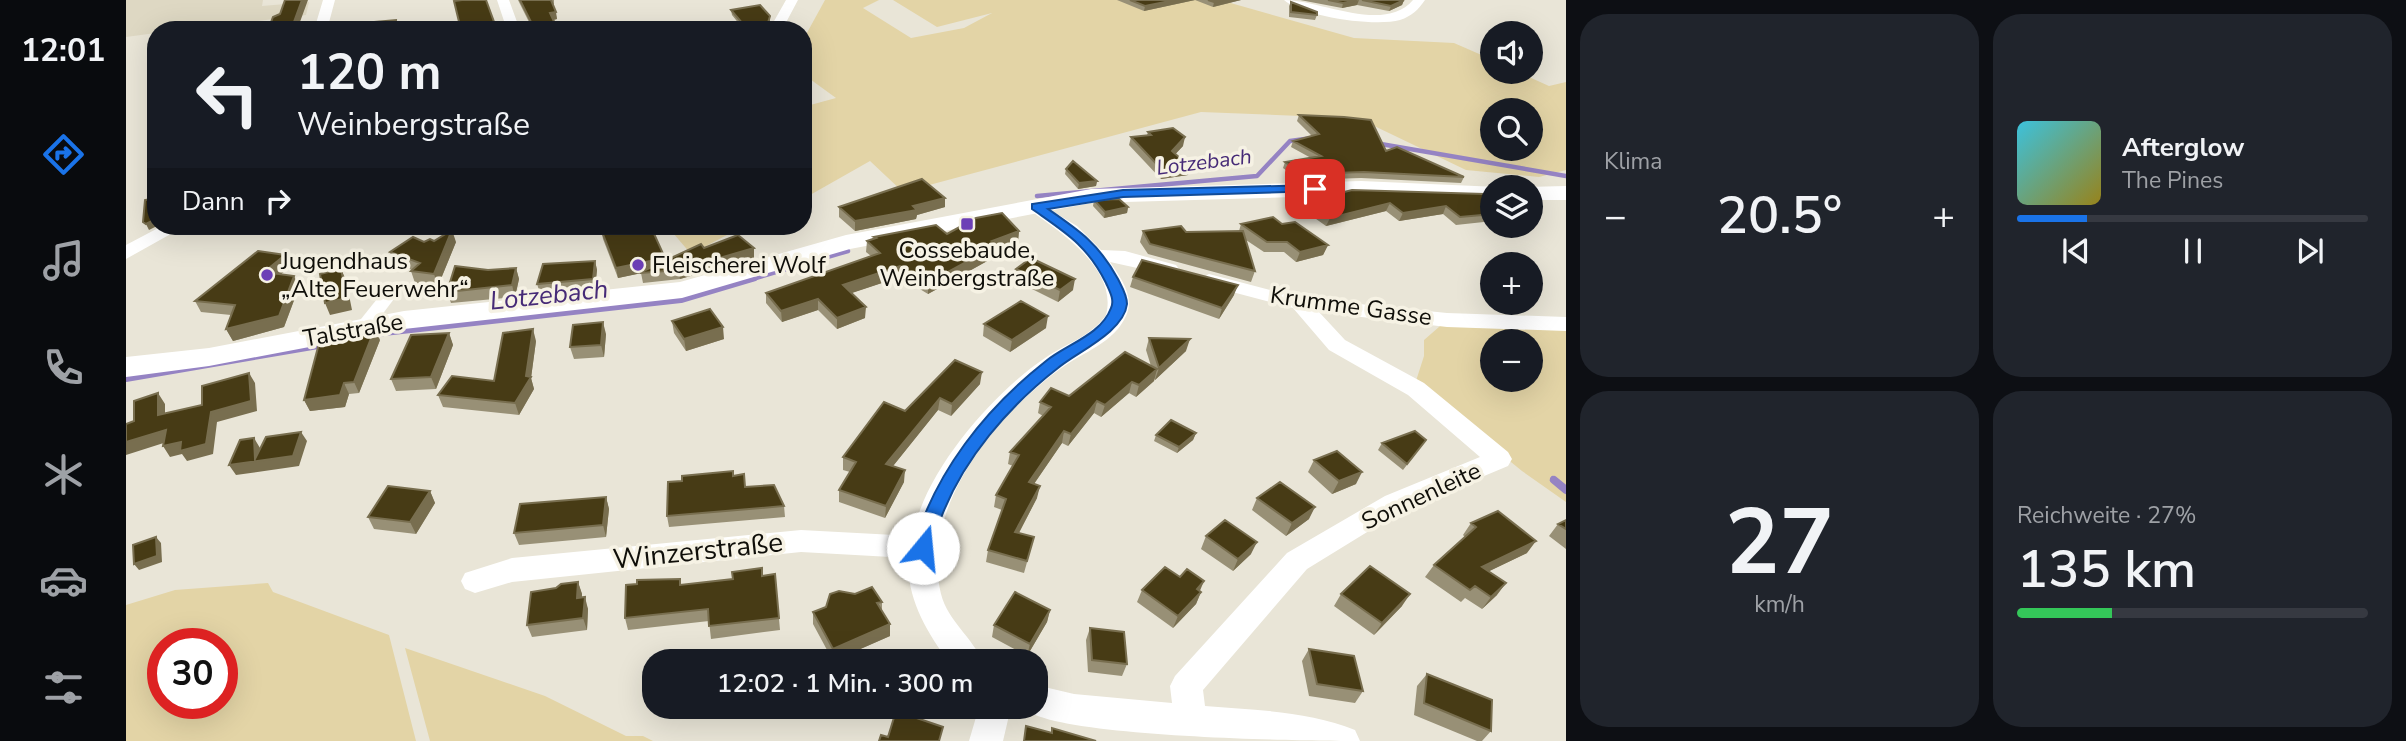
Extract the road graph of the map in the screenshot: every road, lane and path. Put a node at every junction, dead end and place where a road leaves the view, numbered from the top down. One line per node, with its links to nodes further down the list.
1 (329, 0): 6 (street)
2 (503, 0): 7 (street)
3 (792, 0): 8 (street)
4 (1290, 0): 5 (street)
5 (1419, 0)
6 (323, 21)
7 (511, 21)
8 (780, 21)
9 (1480, 192): 12 (street, Talstraße)
10 (1543, 192): 11 (street)
11 (1566, 193)
12 (1037, 207): 15 (street); 19 (street, Talstraße)
13 (159, 235): 14 (street)
14 (126, 253)
15 (1099, 256): 17 (street, Krumme Gasse); 21 (street)
16 (395, 288): 19 (street)
17 (1300, 304): 18 (street, Krumme Gasse); 26 (street, Sonnenleite)
18 (1566, 324)
19 (363, 328): 20 (street, Talstraße)
20 (126, 367)
21 (923, 548): 22 (street, Winzerstraße); 23 (street)
22 (475, 581)
23 (957, 649)
24 (1048, 703): 26 (street)
25 (992, 719): 27 (street)
26 (1191, 720): 28 (street)
27 (986, 741)
28 (1343, 741)

